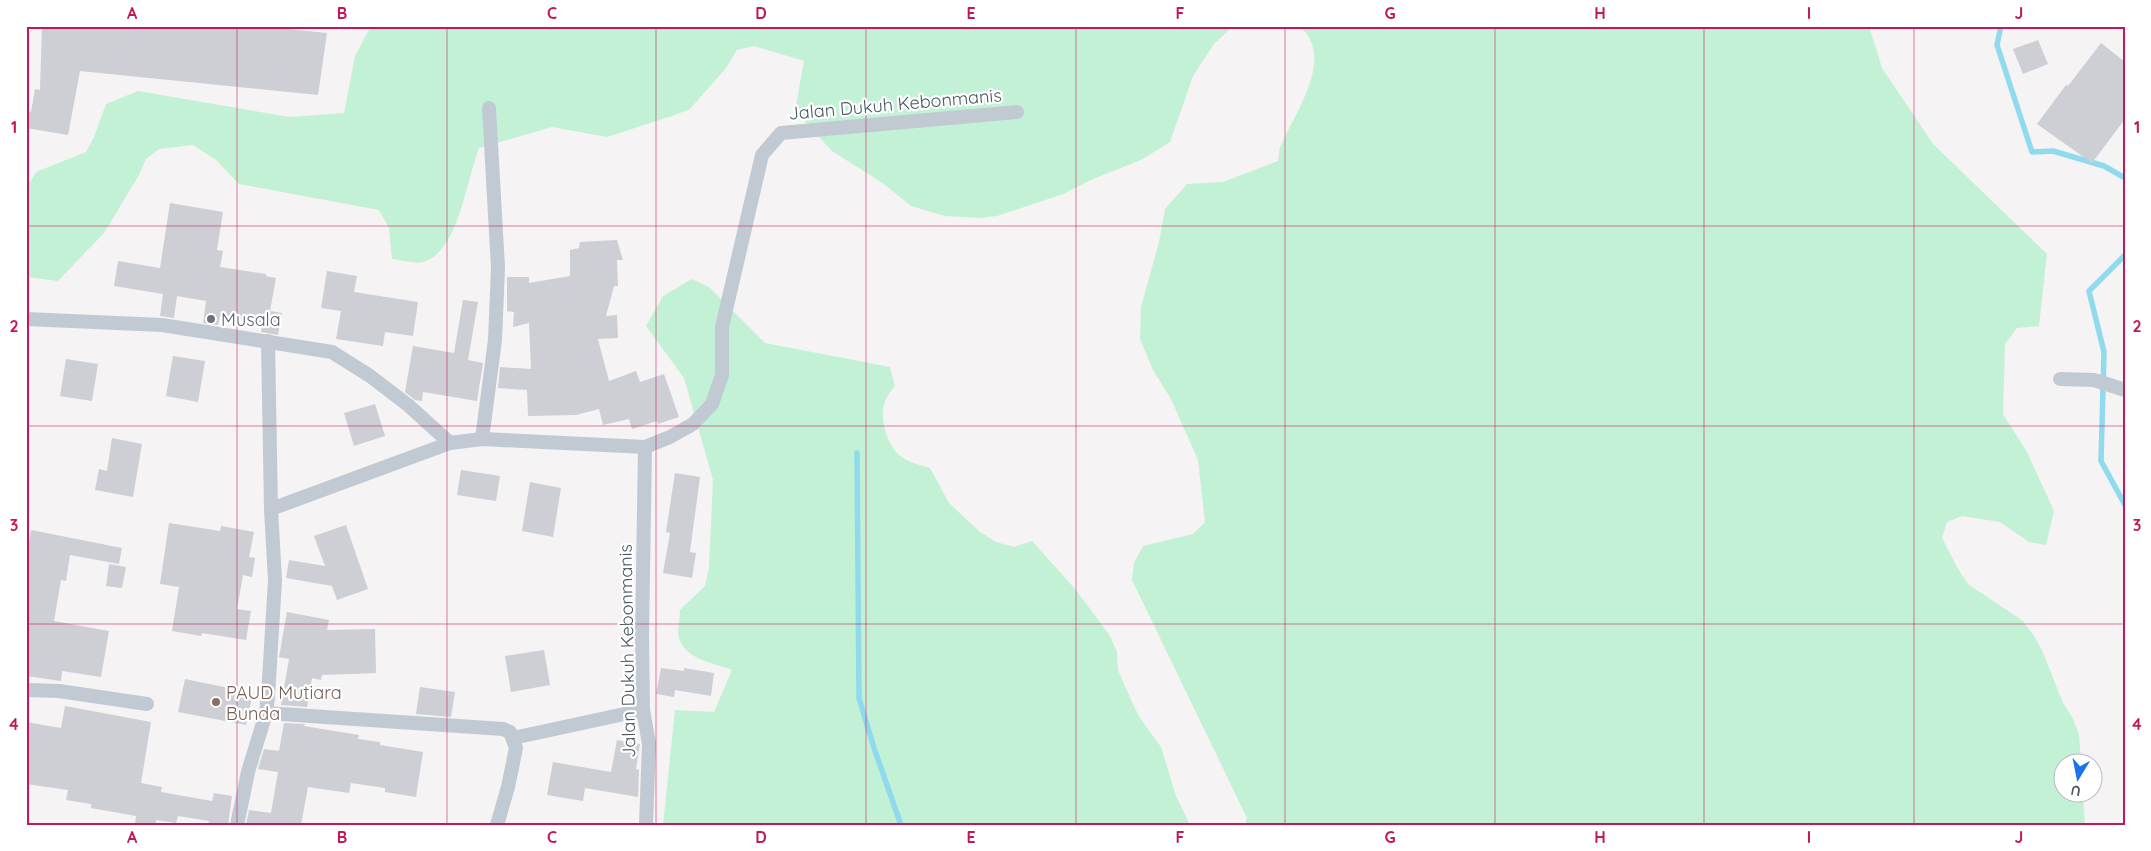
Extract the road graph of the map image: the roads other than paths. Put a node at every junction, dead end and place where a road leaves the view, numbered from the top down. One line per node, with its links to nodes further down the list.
1 (489, 108): 7 (street)
2 (1017, 112): 9 (street, Jalan Dukuh Kebonmanis)
3 (26, 319): 4 (street)
4 (268, 341): 8 (street); 10 (street)
5 (2060, 379): 6 (street)
6 (2120, 388)
7 (482, 439): 8 (street, Jalan Dukuh Kebonmanis); 9 (street, Jalan Dukuh Kebonmanis)
8 (450, 443): 10 (street, Jalan Dukuh Kebonmanis)
9 (645, 447): 13 (street, Jalan Dukuh Kebonmanis)
10 (271, 509): 14 (street)
11 (26, 690): 12 (street)
12 (147, 704)
13 (643, 710): 15 (street); 18 (street, Jalan Dukuh Kebonmanis)
14 (266, 713): 15 (street); 16 (street)
15 (513, 738): 17 (street)
16 (237, 825)
17 (497, 825)
18 (646, 825)

